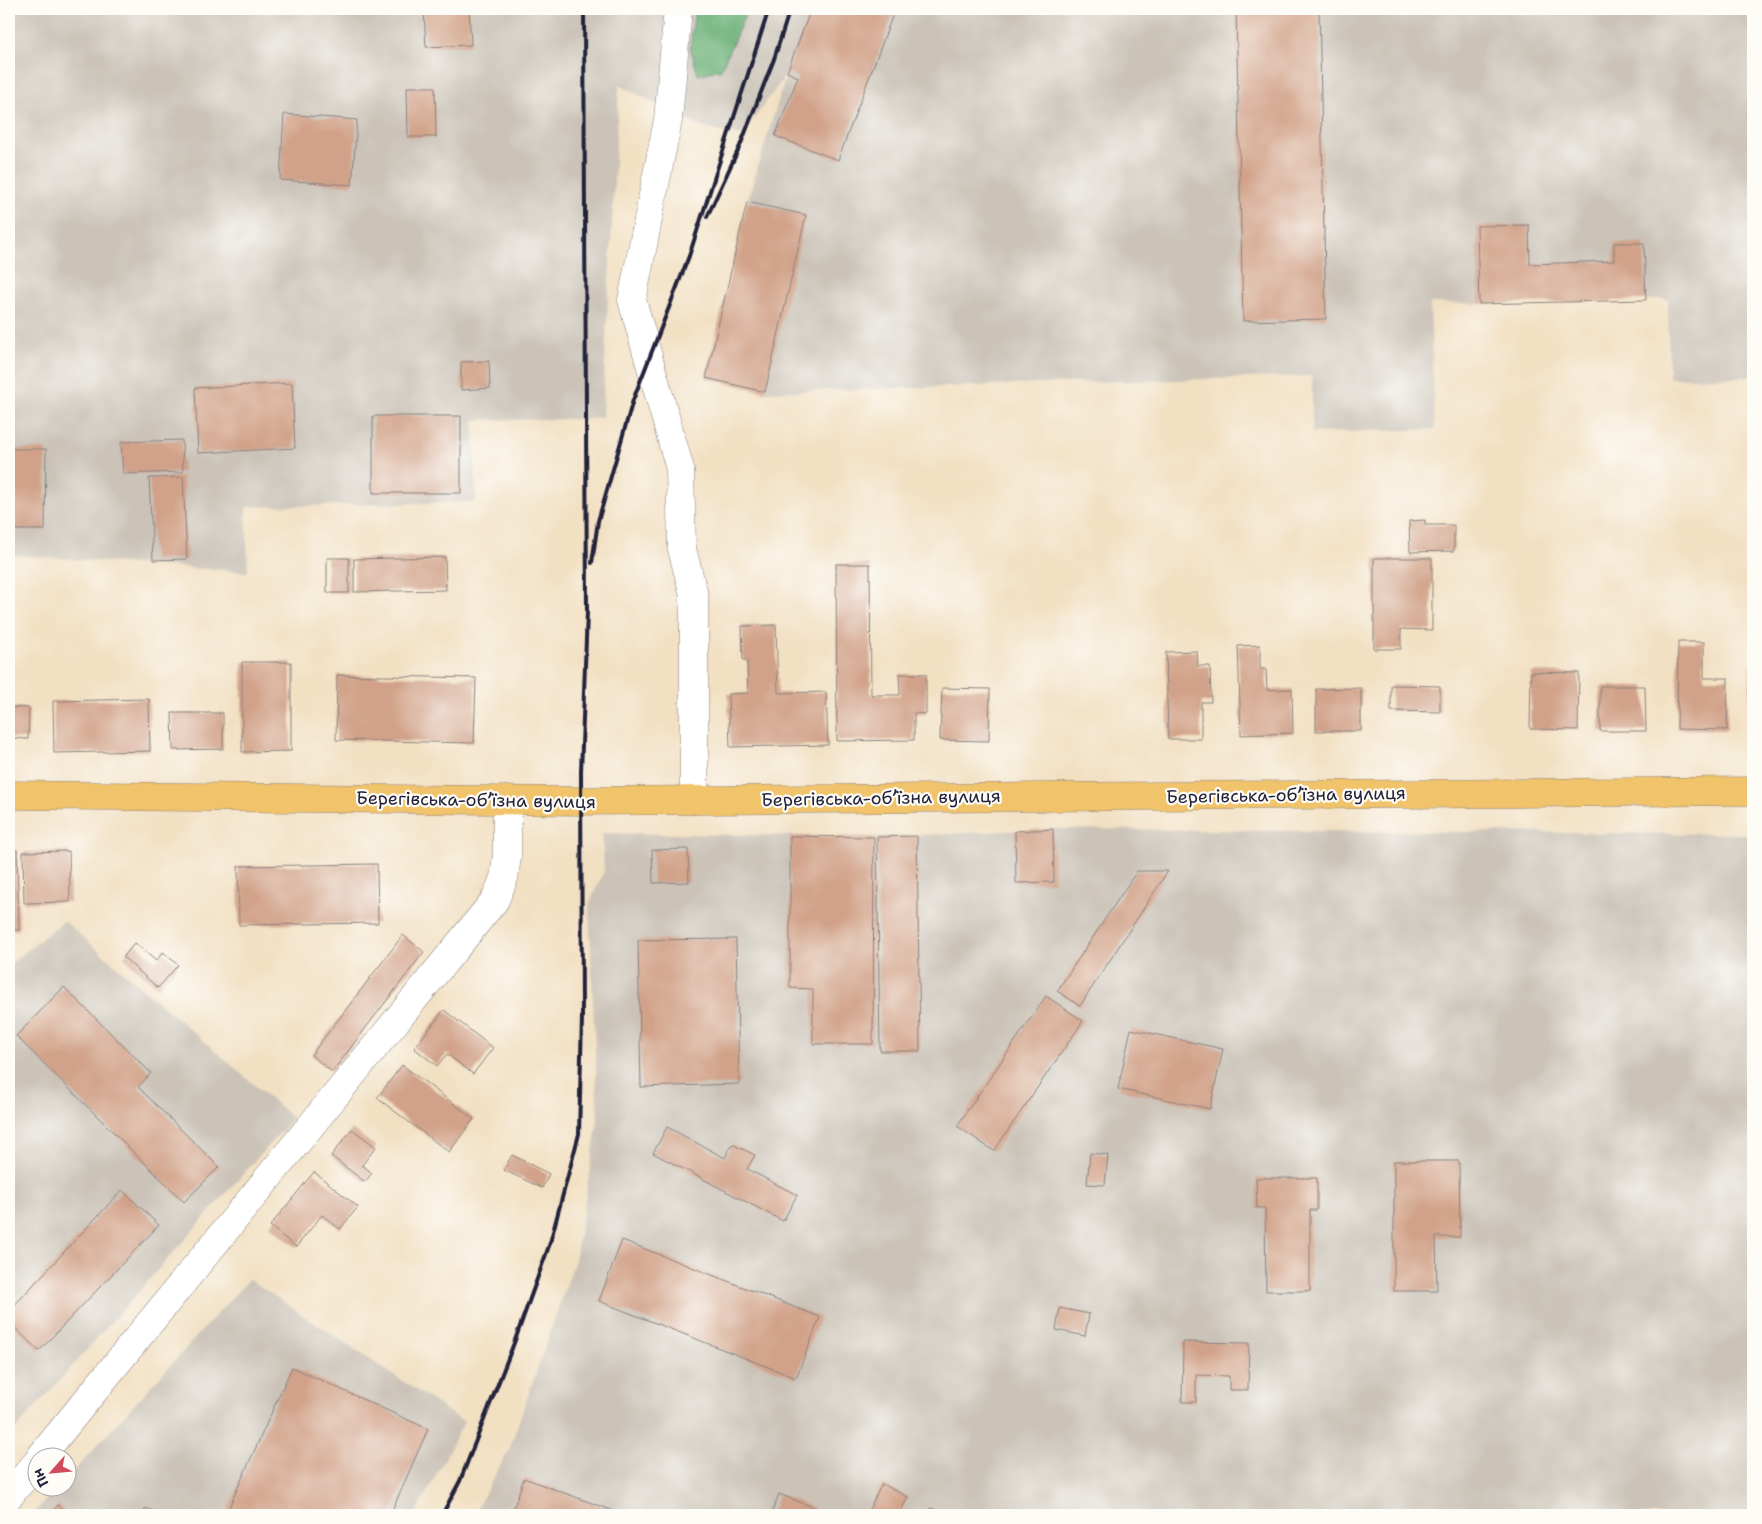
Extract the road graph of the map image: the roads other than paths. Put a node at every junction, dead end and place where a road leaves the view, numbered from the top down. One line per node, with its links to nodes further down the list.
1 (678, 9): 5 (lane)
2 (1753, 791): 5 (highway, Берегівська-обʼїзна вулиця)
3 (9, 796): 4 (highway, Берегівська-обʼїзна вулиця)
4 (507, 800): 5 (highway, Берегівська-обʼїзна вулиця); 6 (lane)
5 (694, 800)
6 (49, 1446)
7 (28, 1473): 8 (lane)
8 (9, 1496)

